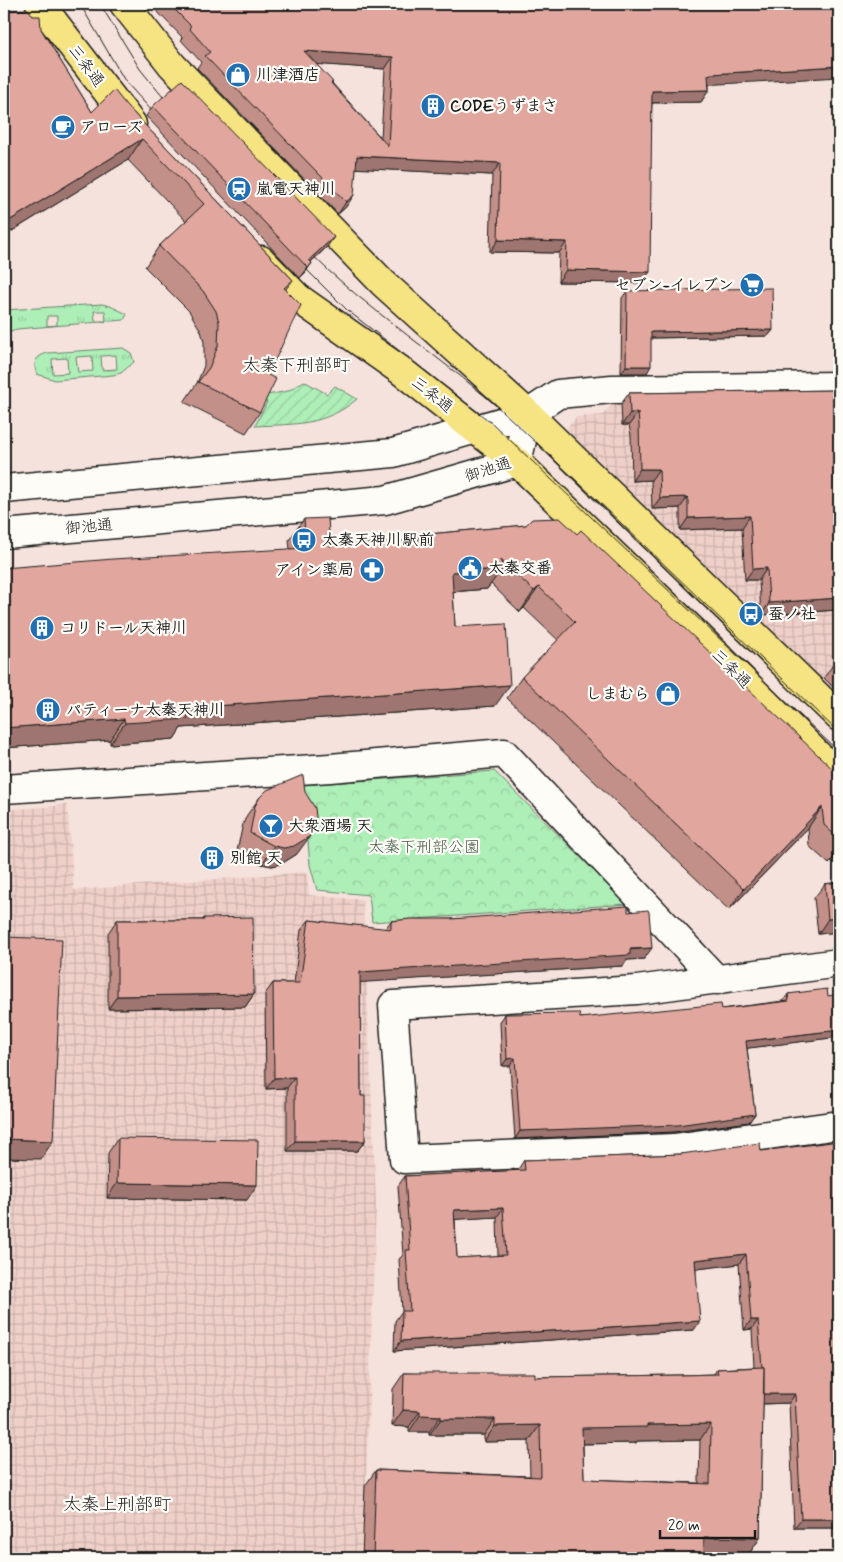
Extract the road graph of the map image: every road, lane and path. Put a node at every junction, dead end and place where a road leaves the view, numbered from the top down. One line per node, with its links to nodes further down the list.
1 (40, 4): 3 (main road, 三条通)
2 (124, 4): 6 (main road)
3 (149, 142)
4 (244, 241): 7 (main road, 三条通)
5 (839, 386): 6 (street)
6 (528, 414): 7 (street); 8 (street, 御池通); 11 (main road)
7 (476, 429): 8 (main road, 三条通); 9 (street)
8 (517, 462): 10 (street, 御池通); 12 (main road, 三条通)
9 (4, 489)
10 (4, 534)
11 (839, 717)
12 (839, 776)
13 (4, 789): 15 (street)
14 (839, 963): 15 (street)
15 (717, 980): 16 (street)
16 (839, 1125)

